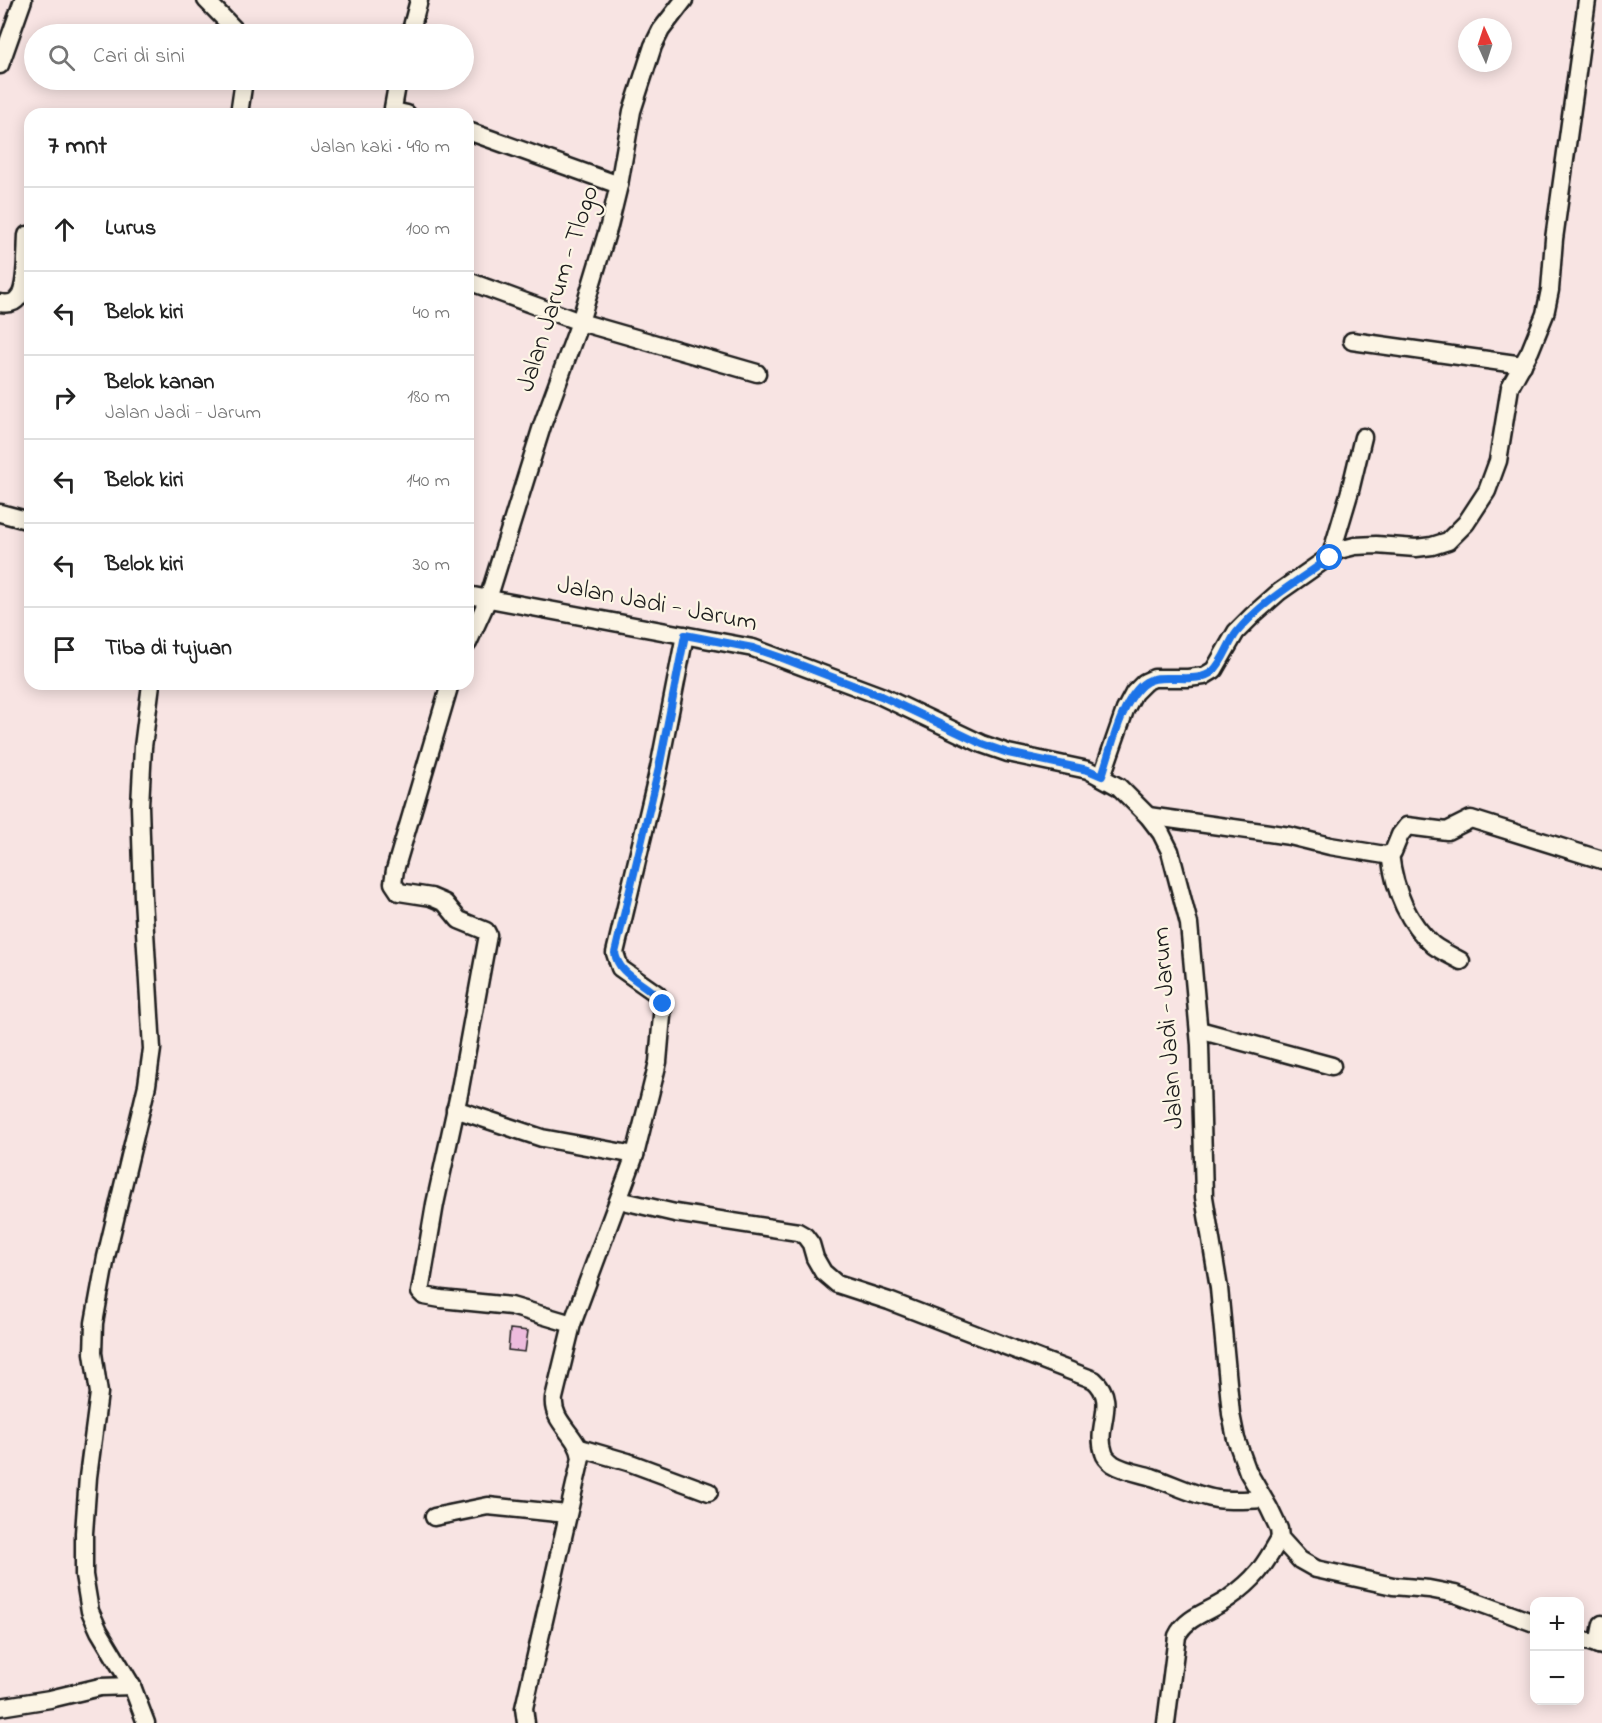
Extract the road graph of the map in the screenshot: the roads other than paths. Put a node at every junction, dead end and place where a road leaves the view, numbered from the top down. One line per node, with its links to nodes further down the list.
1 (23, 0): 8 (street)
2 (207, 0): 6 (street)
3 (419, 0): 7 (street)
4 (684, 0): 14 (street, Jalan Jarum - Tlogo)
5 (1587, 0): 20 (street)
6 (230, 24)
7 (413, 24)
8 (0, 65)
9 (243, 90): 11 (street)
10 (396, 90): 12 (street)
11 (240, 108)
12 (393, 108)
13 (474, 133): 14 (street)
14 (619, 185): 18 (street, Jalan Jarum - Tlogo)
15 (24, 276): 17 (street)
16 (474, 282): 18 (street)
17 (0, 303)
18 (580, 322): 21 (street); 27 (street, Jalan Jarum - Tlogo)
19 (1352, 341): 20 (street)
20 (1523, 364): 25 (street)
21 (757, 373)
22 (1363, 437): 25 (street)
23 (0, 513): 24 (street)
24 (24, 519)
25 (1330, 558): 32 (street)
26 (474, 596): 27 (street, Jalan Jadi - Jarum)
27 (488, 599): 28 (street, Jalan Jarum - Tlogo); 29 (street, Jalan Jadi - Jarum)
28 (474, 630)
29 (685, 635): 32 (street, Jalan Jadi - Jarum); 40 (street)
30 (150, 690): 53 (street)
31 (448, 690): 39 (street)
32 (1102, 776): 33 (street, Jalan Jadi - Jarum)
33 (1148, 816): 34 (street); 37 (street, Jalan Jadi - Jarum)
34 (1390, 854): 35 (street); 36 (street)
35 (1602, 860)
36 (1461, 961)
37 (1198, 1030): 38 (street); 45 (street, Jalan Jadi - Jarum)
38 (1332, 1066)
39 (455, 1108): 40 (street); 42 (street)
40 (635, 1155): 41 (street)
41 (619, 1200): 42 (street); 45 (street)
42 (572, 1324): 43 (street)
43 (580, 1448): 44 (street); 46 (street)
44 (709, 1492)
45 (1263, 1499): 48 (street, Jalan Jadi - Jarum)
46 (567, 1514): 47 (street); 56 (street)
47 (434, 1517)
48 (1280, 1538): 49 (street, Jalan Jadi - Jarum); 57 (street)
49 (1530, 1622)
50 (1602, 1624): 52 (street)
51 (1584, 1640): 52 (street)
52 (1600, 1646)
53 (132, 1686): 54 (street); 55 (street)
54 (0, 1707)
55 (146, 1723)
56 (526, 1723)
57 (1166, 1723)

